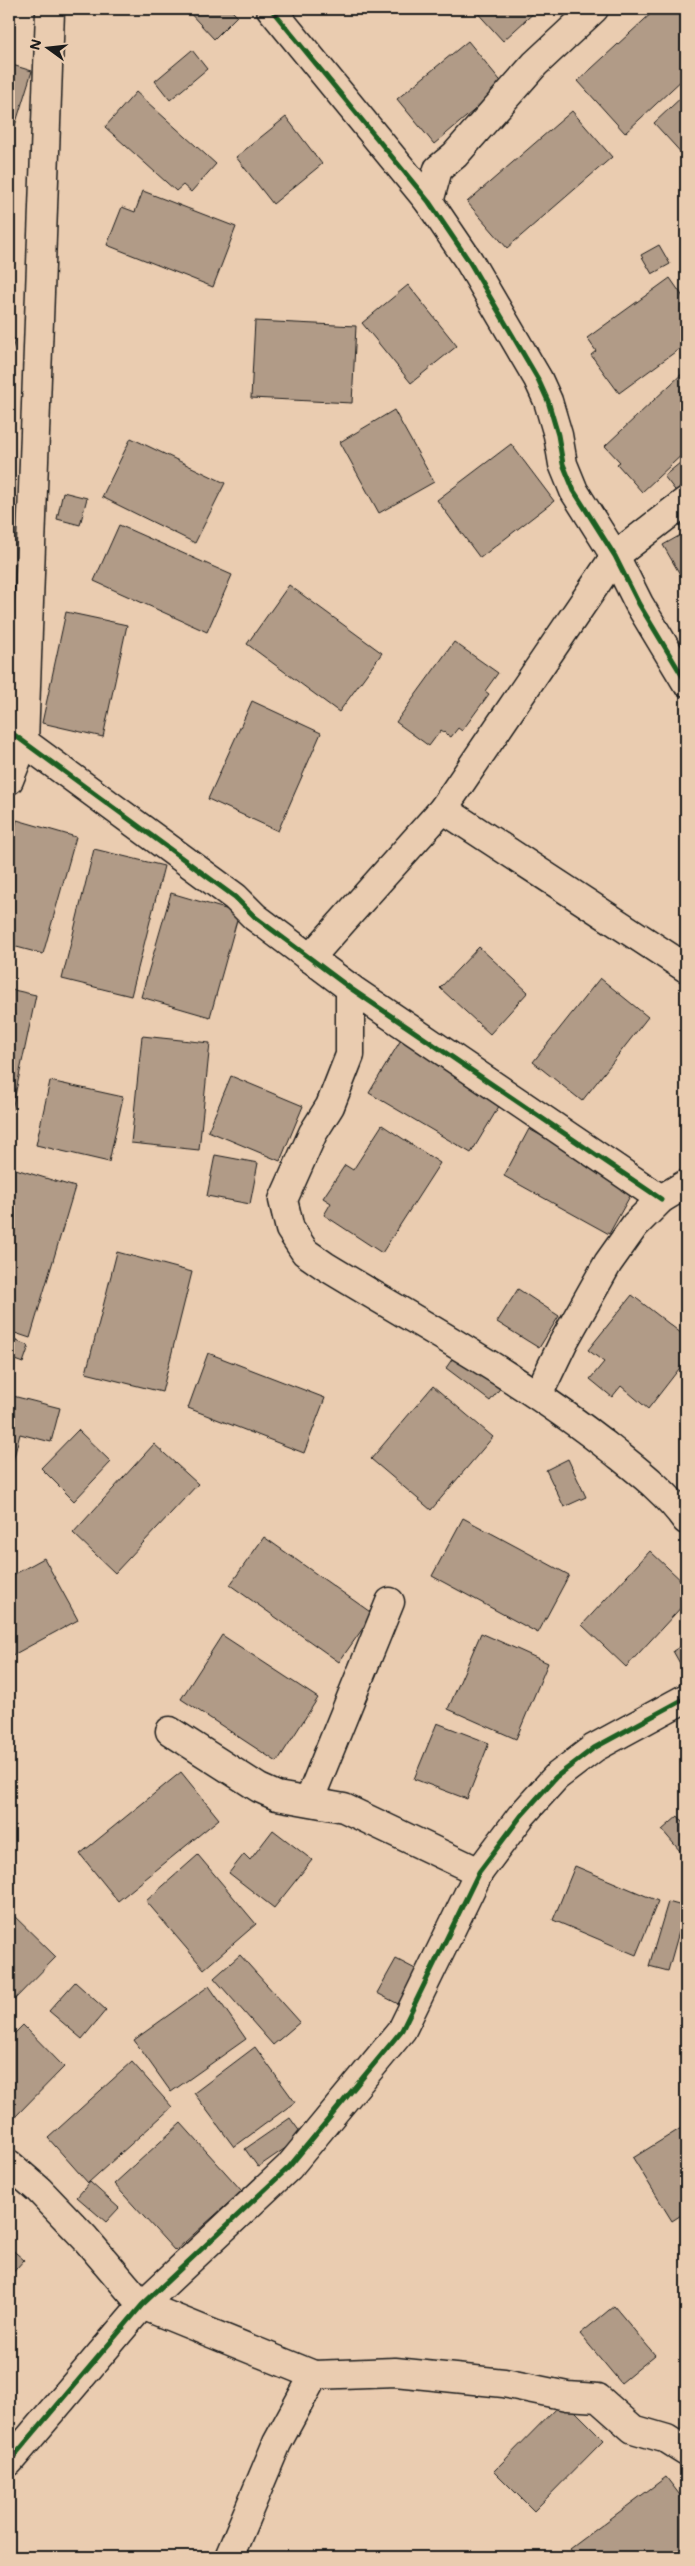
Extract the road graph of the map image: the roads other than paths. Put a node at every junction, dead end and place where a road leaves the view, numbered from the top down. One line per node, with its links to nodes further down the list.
1 (47, 9): 8 (street)
2 (271, 9): 4 (street)
3 (594, 9): 4 (street)
4 (429, 202): 6 (street)
5 (686, 501): 6 (street)
6 (615, 556): 7 (street); 10 (street)
7 (686, 682)
8 (16, 736): 9 (street); 11 (street)
9 (9, 780)
10 (443, 809): 11 (street); 12 (street)
11 (310, 958): 13 (street)
12 (686, 968)
13 (350, 988): 15 (street); 16 (street)
14 (686, 1184): 15 (street)
15 (661, 1199): 16 (street)
16 (538, 1395): 17 (street)
17 (686, 1520)
18 (390, 1602): 21 (street)
19 (686, 1698): 22 (street)
20 (170, 1730): 21 (street)
21 (310, 1801): 22 (street)
22 (479, 1872): 24 (street)
23 (9, 2164): 24 (street)
24 (142, 2305): 25 (street); 27 (street)
25 (314, 2375): 26 (street); 28 (street)
26 (686, 2450)
27 (9, 2462)
28 (229, 2557)

